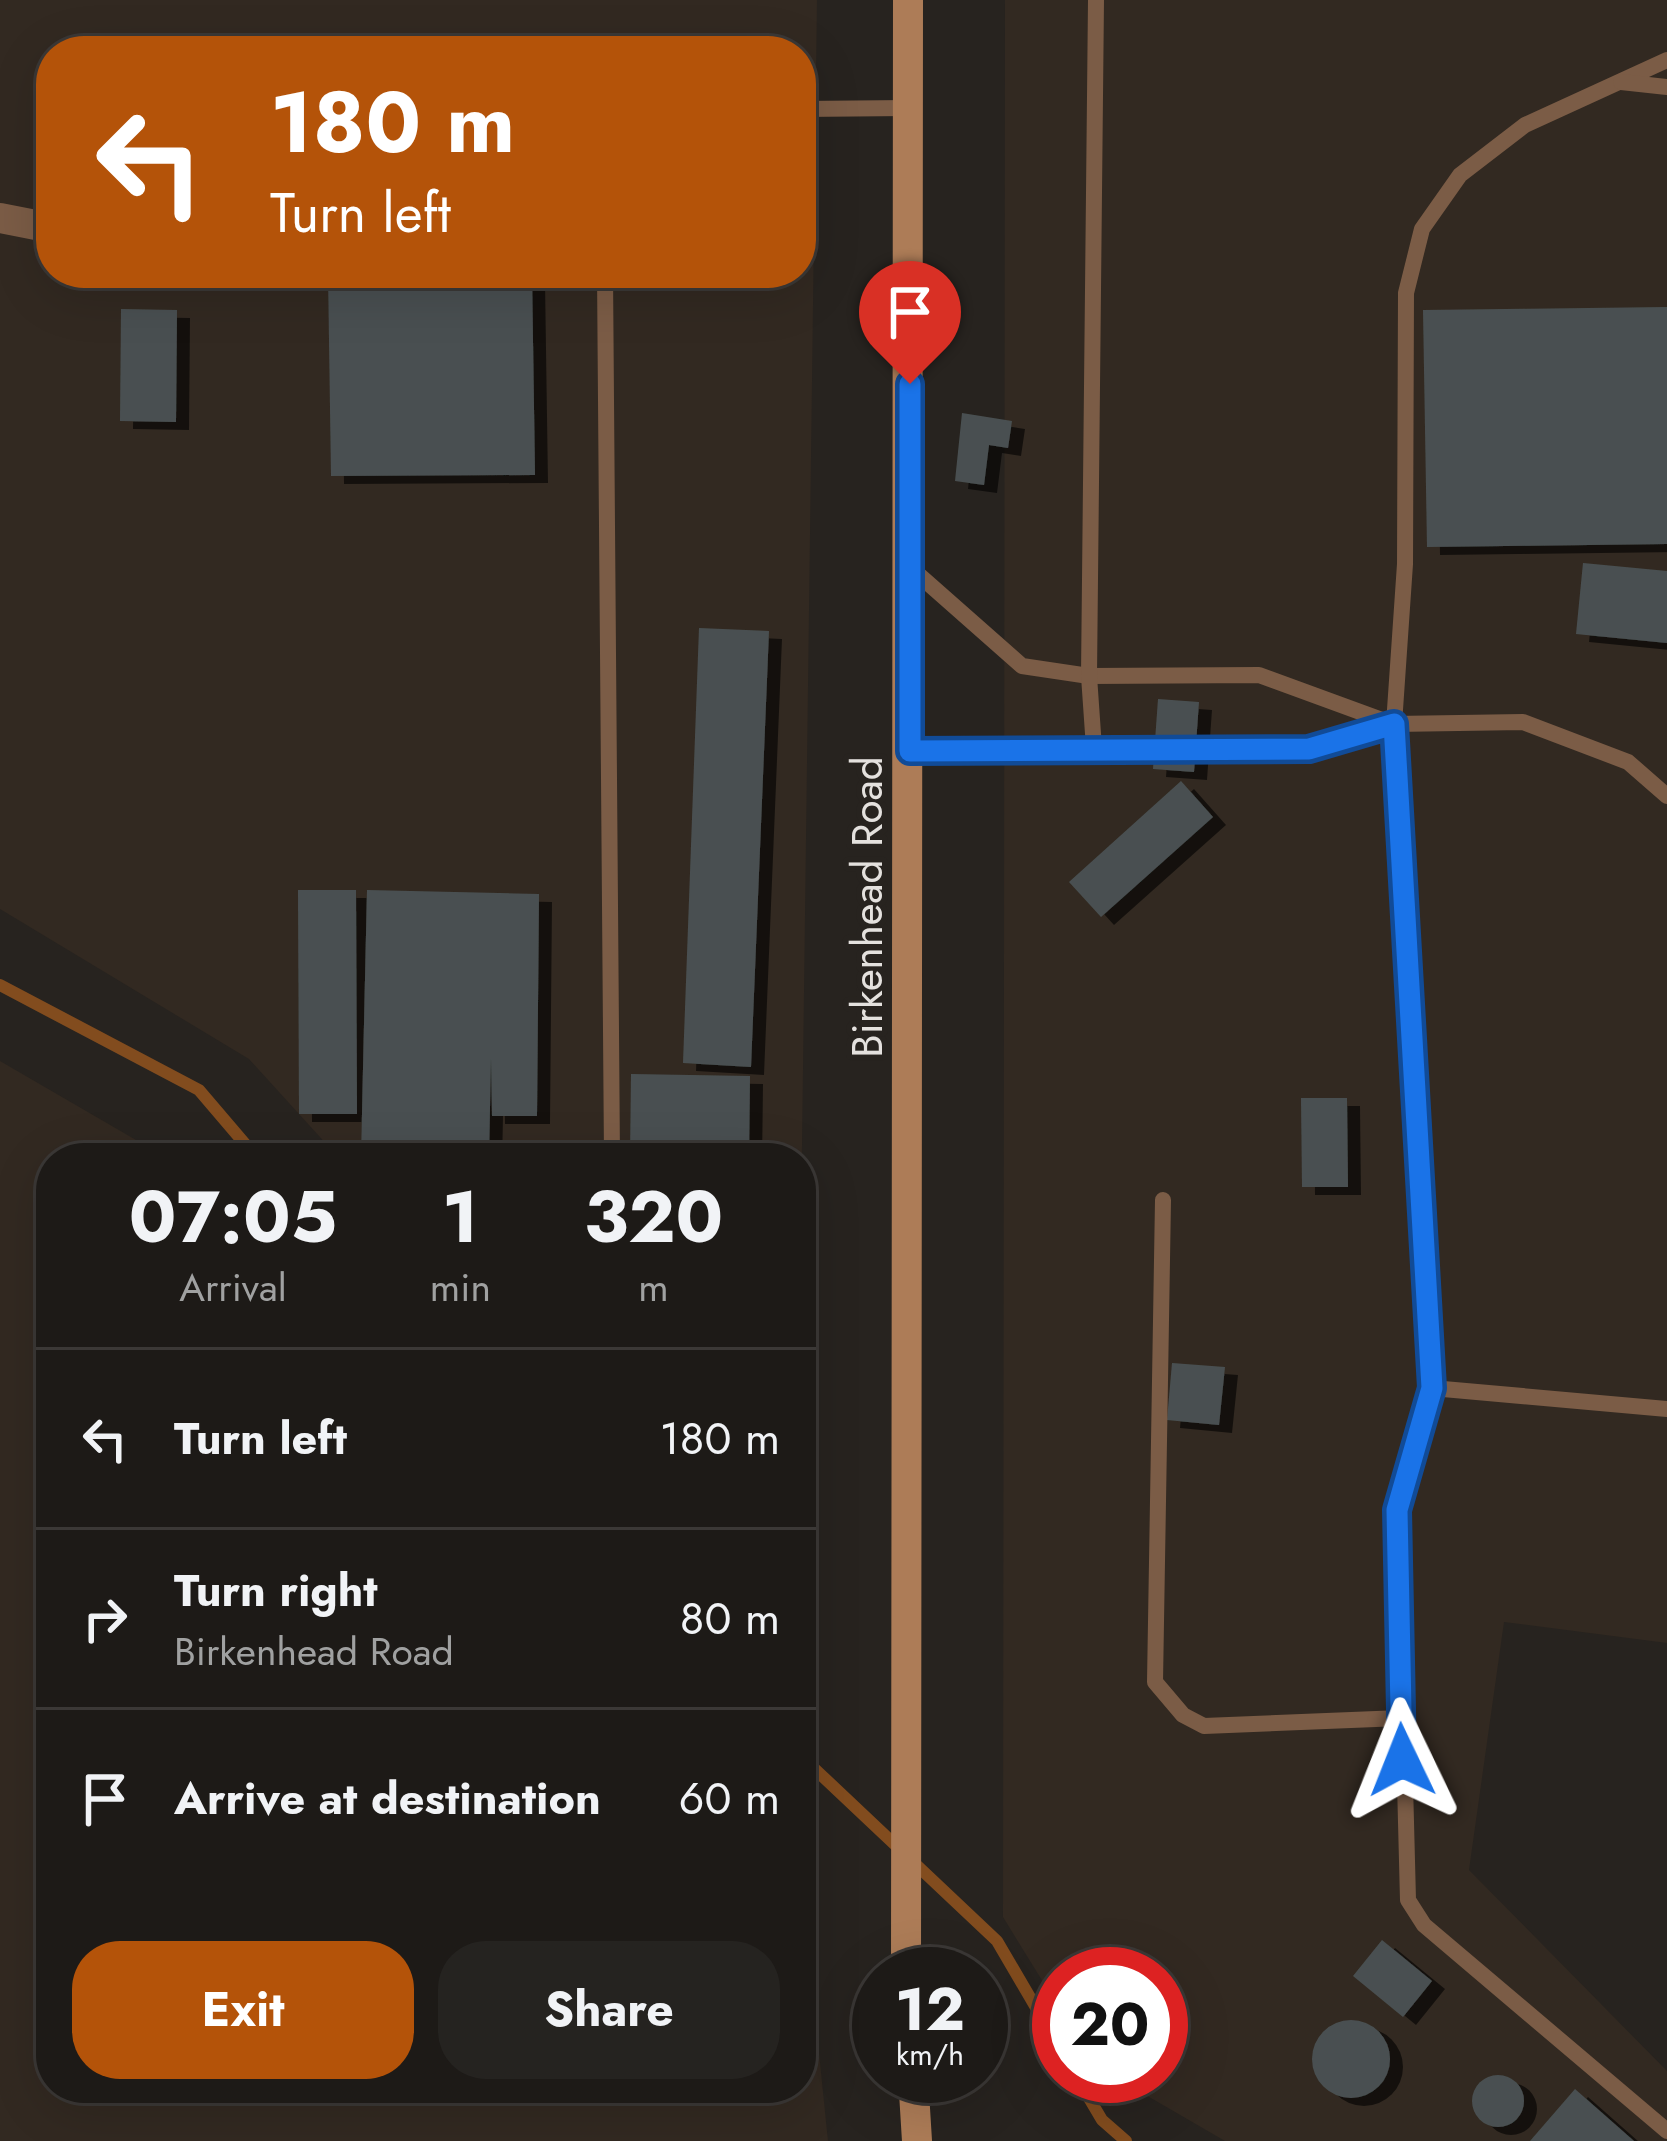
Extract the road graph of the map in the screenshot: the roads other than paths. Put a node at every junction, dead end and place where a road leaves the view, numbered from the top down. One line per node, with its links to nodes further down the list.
1 (908, 0): 6 (street, Birkenhead Road)
2 (1096, 0): 12 (lane)
3 (1667, 60): 4 (lane)
4 (1622, 82): 5 (lane); 13 (lane)
5 (1667, 87)
6 (908, 108): 7 (lane); 11 (street, Birkenhead Road)
7 (816, 109)
8 (0, 218): 9 (street)
9 (36, 225)
10 (605, 288): 17 (lane)
11 (911, 568): 12 (lane); 15 (street, Birkenhead Road)
12 (1089, 676): 13 (lane); 14 (lane)
13 (1394, 724): 14 (lane); 16 (lane); 19 (lane)
14 (1094, 748): 15 (lane)
15 (910, 751): 22 (street, Birkenhead Road)
16 (1667, 796)
17 (612, 1143)
18 (1163, 1200): 21 (lane)
19 (1432, 1388): 20 (lane); 21 (lane)
20 (1667, 1409)
21 (1400, 1718): 24 (lane)
22 (904, 1947)
23 (915, 2103): 25 (street)
24 (1667, 2131)
25 (917, 2141)

